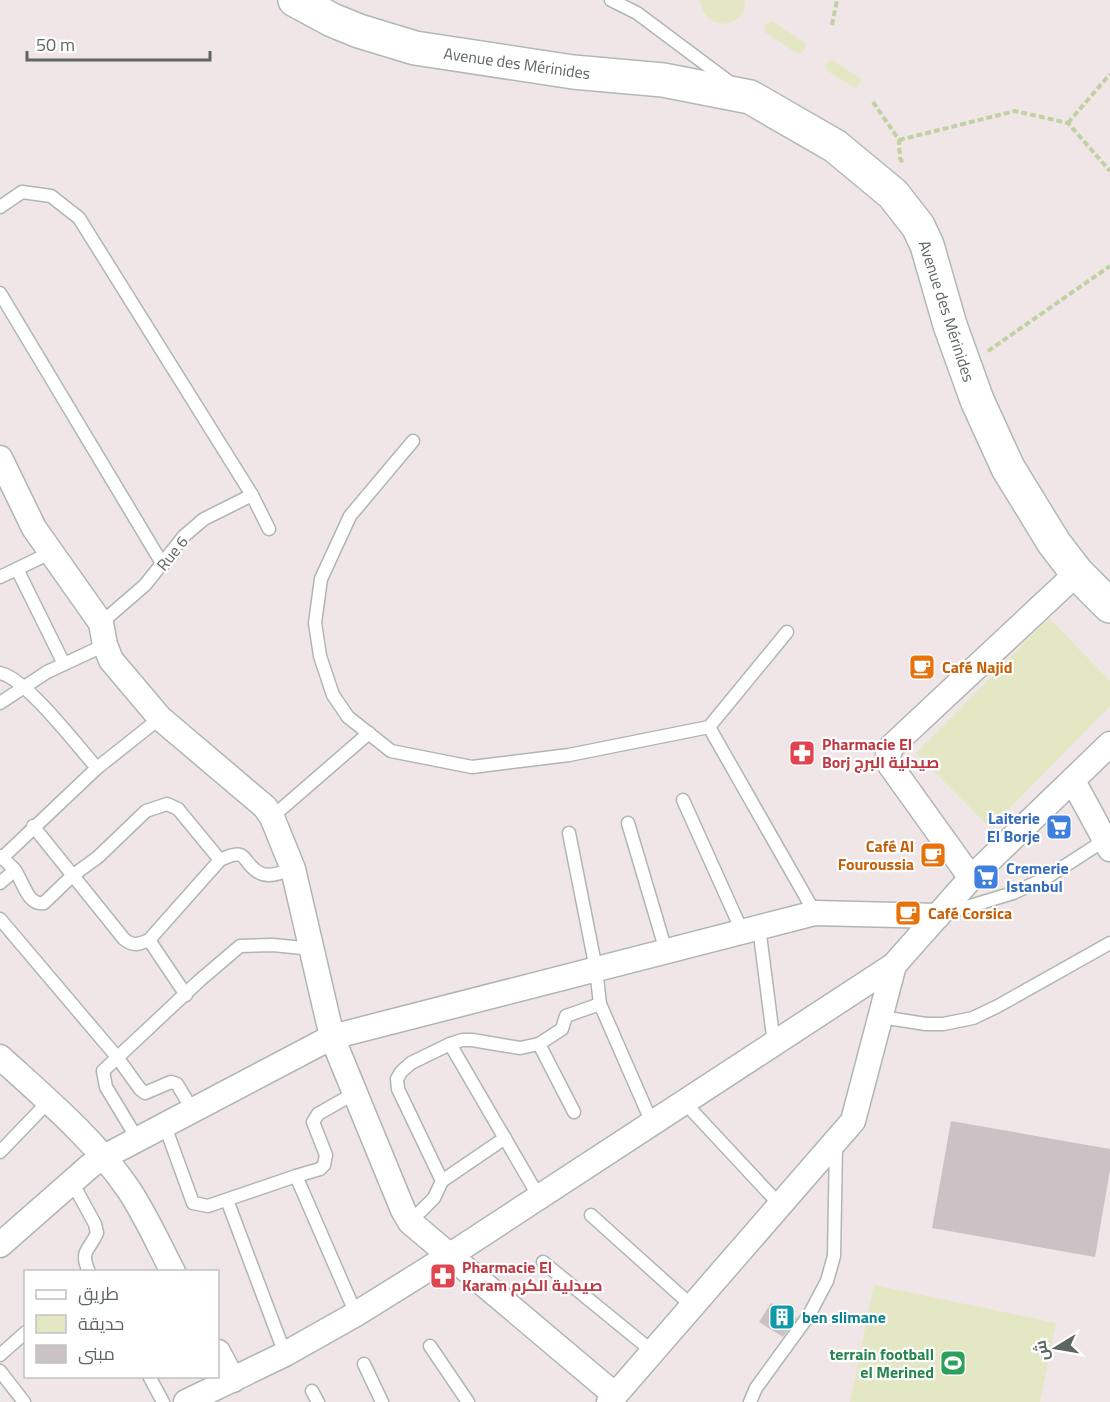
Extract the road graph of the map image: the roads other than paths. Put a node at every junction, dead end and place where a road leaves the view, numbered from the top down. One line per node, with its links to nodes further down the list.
1 (295, 0): 3 (main road, Avenue des Mérinides)
2 (611, 0): 3 (lane)
3 (750, 97): 13 (main road, Avenue des Mérinides)
4 (0, 207): 8 (lane)
5 (0, 293): 11 (lane)
6 (413, 441): 24 (lane)
7 (1, 465): 10 (street)
8 (252, 495): 9 (lane); 11 (lane, Rue 6)
9 (269, 528)
10 (50, 553): 12 (lane); 17 (street)
11 (163, 565): 17 (lane, Rue 6)
12 (17, 569): 14 (lane); 18 (lane)
13 (1077, 573): 15 (main road, Avenue des Mérinides); 39 (street)
14 (0, 577)
15 (1110, 606)
16 (787, 632): 23 (lane)
17 (103, 634): 18 (lane, Rue 6); 22 (street)
18 (64, 664): 20 (lane, Rue 6)
19 (0, 673): 20 (lane)
20 (25, 687): 21 (lane, Rue 6); 26 (lane)
21 (0, 703)
22 (160, 718): 26 (lane); 29 (street)
23 (709, 727): 24 (lane); 41 (lane)
24 (369, 733): 29 (lane)
25 (1110, 744): 27 (street)
26 (97, 768): 31 (lane)
27 (1073, 781): 33 (street); 39 (street)
28 (683, 800): 44 (lane)
29 (272, 817): 36 (street)
30 (628, 823): 48 (lane)
31 (33, 826): 34 (lane); 38 (lane)
32 (569, 833): 50 (lane)
33 (1107, 844): 42 (lane)
34 (1, 857): 37 (lane)
35 (220, 860): 36 (lane); 38 (lane); 45 (lane)
36 (293, 869): 47 (street)
37 (15, 870): 38 (lane); 40 (lane)
38 (72, 876): 45 (lane)
39 (971, 878): 42 (street)
40 (0, 883)
41 (815, 913): 42 (street); 44 (street)
42 (938, 916): 49 (street)
43 (0, 918): 59 (lane)
44 (751, 929): 48 (street); 57 (lane)
45 (149, 940): 51 (lane)
46 (1110, 943): 53 (lane)
47 (313, 949): 51 (lane); 54 (street)
48 (666, 951): 50 (street)
49 (894, 964): 53 (street); 57 (street)
50 (596, 969): 52 (lane); 54 (street)
51 (186, 995): 59 (lane)
52 (600, 1004): 56 (lane); 65 (lane)
53 (880, 1017): 69 (street)
54 (332, 1037): 60 (street); 63 (street)
55 (450, 1044): 56 (lane); 67 (lane); 73 (lane)
56 (539, 1044): 64 (lane)
57 (774, 1044): 62 (street)
58 (0, 1057): 61 (street)
59 (117, 1057): 63 (lane); 68 (lane)
60 (354, 1093): 72 (lane); 79 (street)
61 (49, 1101): 70 (lane); 71 (street)
62 (684, 1102): 65 (street); 77 (lane)
63 (193, 1111): 66 (street)
64 (574, 1112)
65 (652, 1124): 75 (street)
66 (165, 1126): 68 (street); 76 (lane)
67 (506, 1138): 73 (lane); 75 (lane)
68 (138, 1140): 71 (street)
69 (836, 1141): 77 (street); 103 (lane)
70 (0, 1152)
71 (104, 1157): 74 (street); 84 (street)
72 (296, 1176): 76 (lane); 86 (lane)
73 (442, 1181): 79 (lane)
74 (72, 1182): 80 (street); 83 (lane)
75 (539, 1197): 81 (street)
76 (227, 1200): 91 (lane)
77 (780, 1205): 85 (street)
78 (591, 1215): 85 (lane)
79 (410, 1222): 81 (street)
80 (0, 1245)
81 (449, 1256): 86 (street); 97 (street)
82 (543, 1262): 89 (lane)
83 (88, 1270)
84 (172, 1270)
85 (692, 1306): 89 (street)
86 (356, 1314): 91 (street)
87 (24, 1334): 92 (lane)
88 (430, 1346): 102 (lane)
89 (652, 1351): 97 (street)
90 (219, 1354): 96 (street)
91 (285, 1354): 96 (street)
92 (0, 1355)
93 (364, 1364): 101 (lane)
94 (0, 1371): 98 (lane)
95 (150, 1378): 99 (lane)
96 (233, 1380): 100 (street)
97 (612, 1398)
98 (24, 1402)
99 (164, 1402)
100 (186, 1402)
101 (382, 1402)
102 (468, 1402)
103 (750, 1402)

